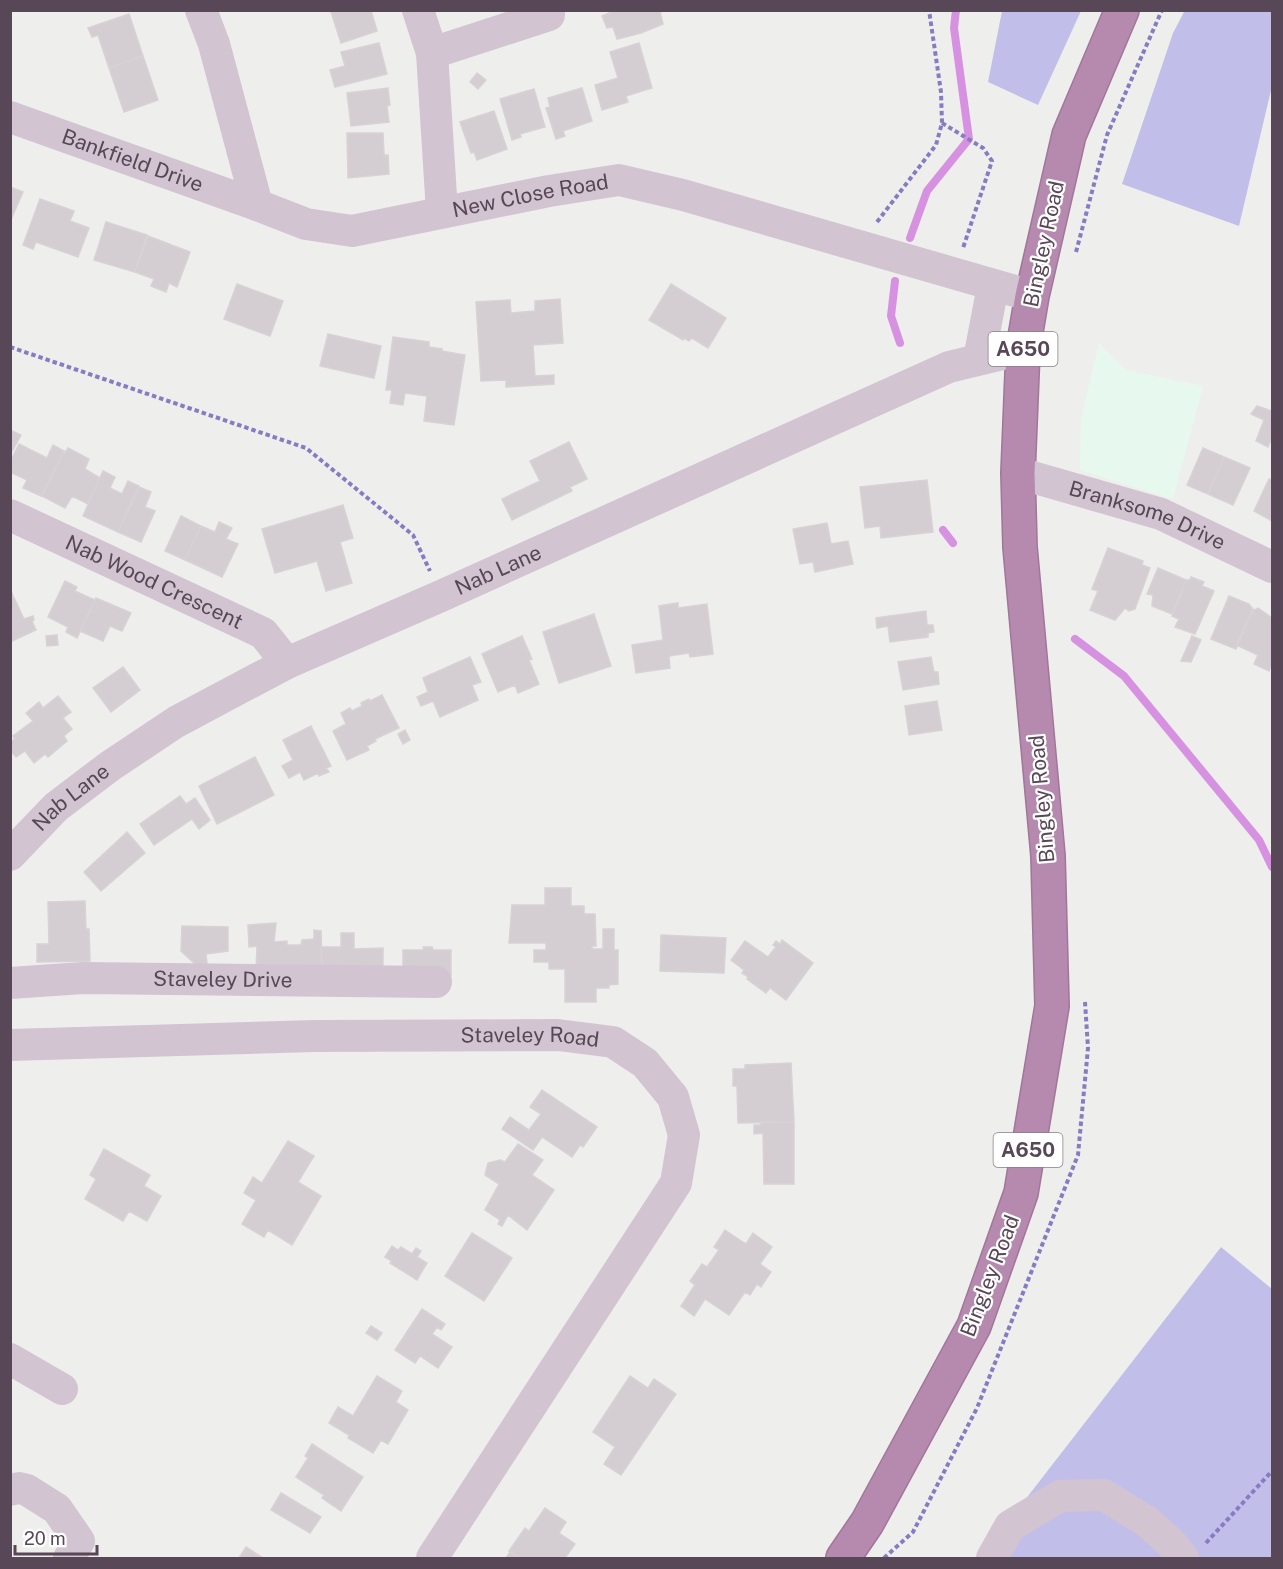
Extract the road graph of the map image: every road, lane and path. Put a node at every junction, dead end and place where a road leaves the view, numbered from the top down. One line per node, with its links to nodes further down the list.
1 (201, 10): 9 (street)
2 (418, 10): 6 (street)
3 (549, 10): 6 (street)
4 (929, 10): 8 (path)
5 (1122, 10): 14 (highway, Bingley Road / A650)
6 (432, 53): 10 (street)
7 (10, 117): 9 (street, Bankfield Drive)
8 (942, 123): 11 (path); 12 (path)
9 (257, 205): 10 (street, New Close Road)
10 (442, 212): 11 (street, New Close Road)
11 (858, 246): 12 (street, New Close Road)
12 (955, 274): 13 (street, New Close Road)
13 (993, 286): 14 (street, New Close Road); 17 (street)
14 (1032, 296): 16 (highway, Bingley Road / A650)
15 (10, 347): 21 (path)
16 (1023, 349): 17 (street, Nab Lane); 18 (highway, Bingley Road / A650)
17 (979, 359): 21 (street, Nab Lane)
18 (1018, 473): 20 (street, Branksome Drive); 34 (highway, Bingley Road / A650)
19 (18, 526): 22 (street, Nab Wood Crescent)
20 (1272, 567)
21 (441, 596): 22 (street, Nab Lane)
22 (287, 663): 23 (street, Nab Lane)
23 (10, 855)
24 (436, 982): 25 (street, Staveley Drive)
25 (10, 983)
26 (10, 1045): 33 (street, Staveley Road)
27 (10, 1359): 28 (street)
28 (62, 1389)
29 (1272, 1471): 31 (path)
30 (10, 1490): 32 (street)
31 (1191, 1555): 35 (street)
32 (69, 1558)
33 (432, 1558)
34 (843, 1558)
35 (992, 1558)

